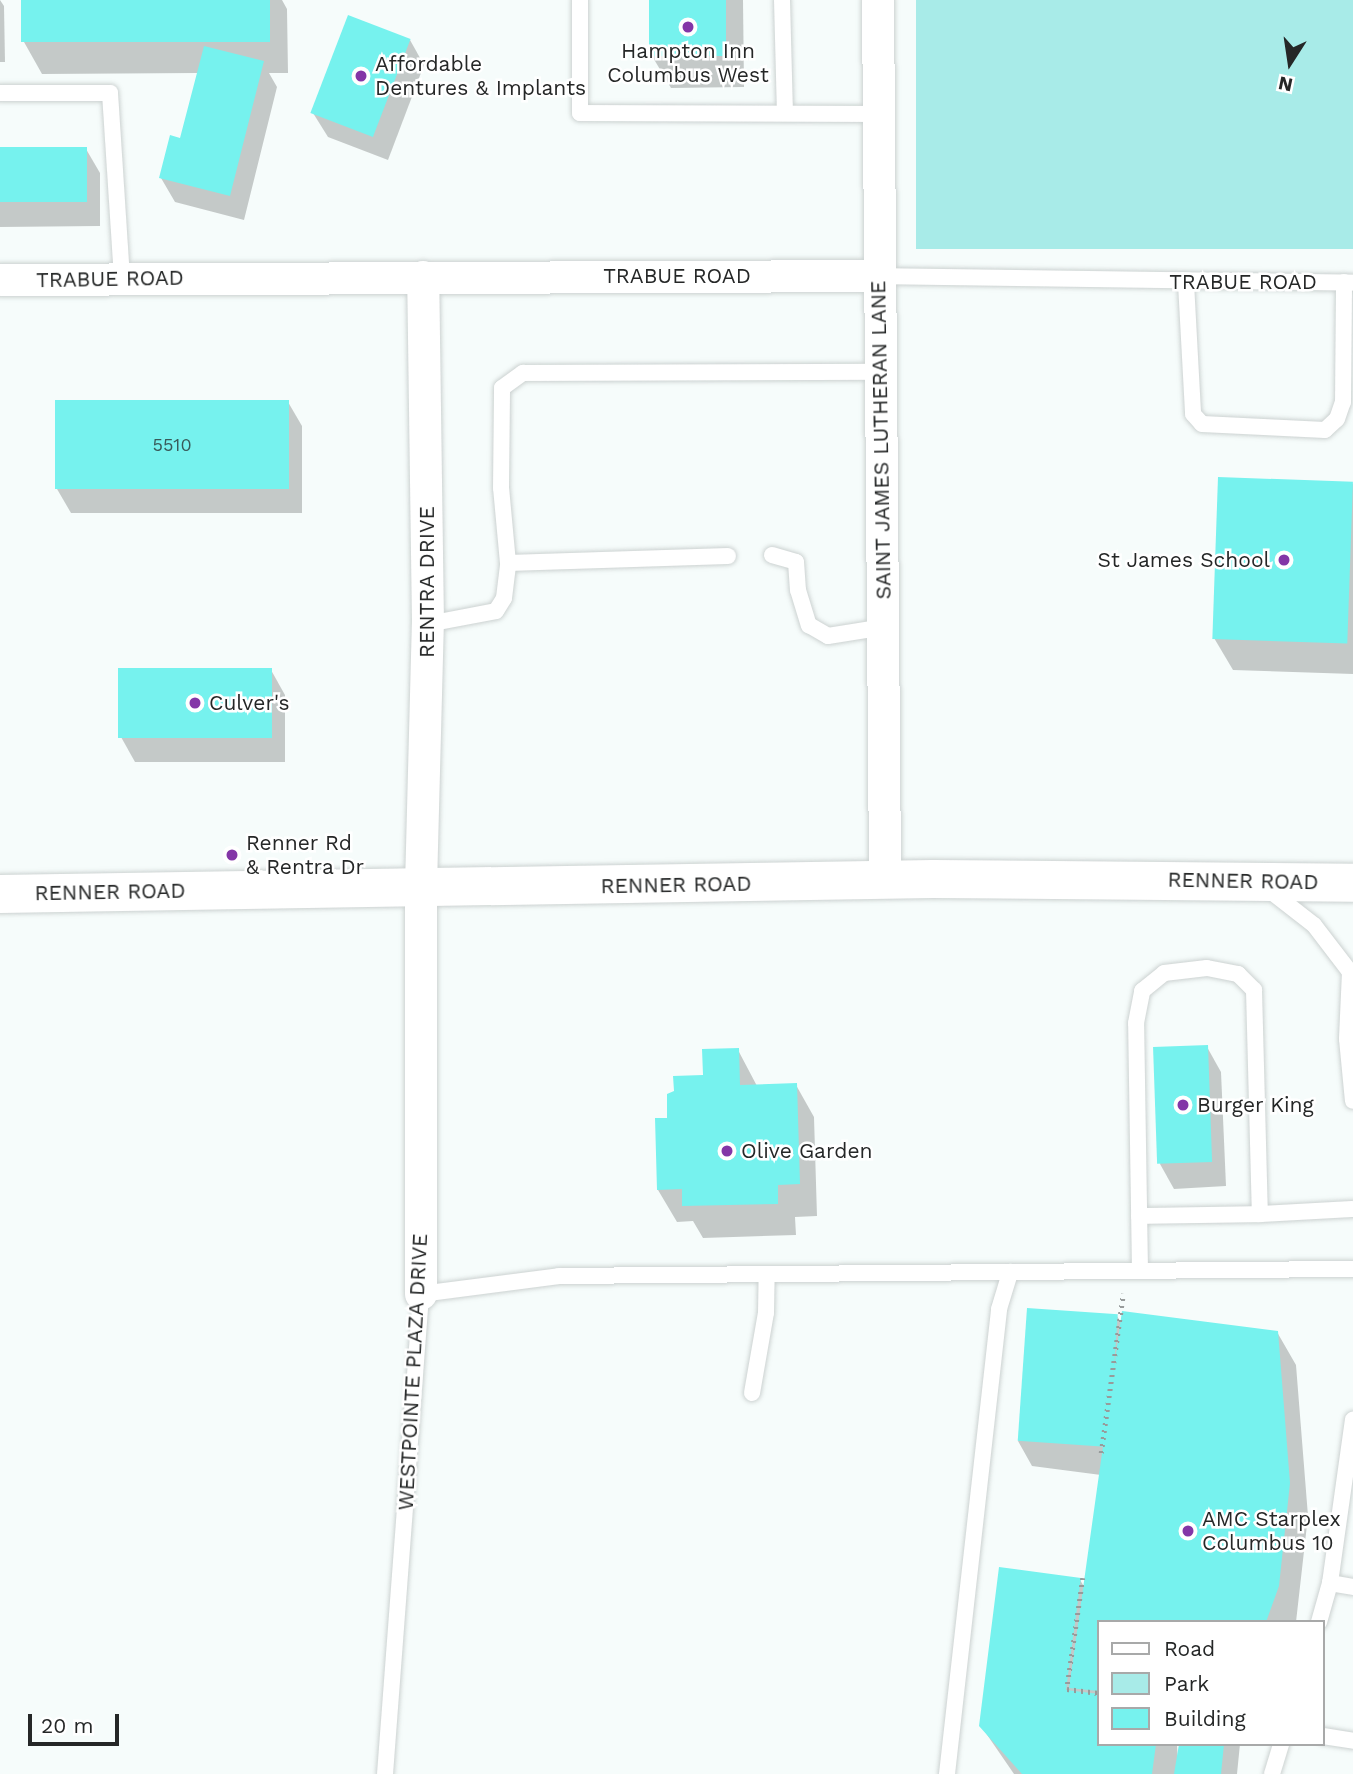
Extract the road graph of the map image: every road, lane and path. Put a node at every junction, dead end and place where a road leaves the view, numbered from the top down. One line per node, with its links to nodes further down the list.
1 (580, 0): 5 (lane)
2 (782, 0): 5 (lane)
3 (878, 0): 6 (street, SAINT JAMES LUTHERAN LANE)
4 (0, 93): 9 (lane)
5 (785, 113): 6 (lane)
6 (878, 114): 7 (street, SAINT JAMES LUTHERAN LANE)
7 (879, 276): 8 (street, TRABUE ROAD); 11 (lane, TRABUE ROAD); 13 (street, SAINT JAMES LUTHERAN LANE)
8 (423, 277): 9 (street, TRABUE ROAD); 17 (street, RENTRA DRIVE)
9 (122, 278): 10 (street, TRABUE ROAD)
10 (0, 280)
11 (1186, 283): 12 (lane, TRABUE ROAD); 12 (lane)
12 (1348, 283)
13 (881, 372): 16 (lane); 18 (street, SAINT JAMES LUTHERAN LANE)
14 (772, 555): 18 (lane)
15 (728, 556): 16 (lane)
16 (508, 563): 17 (lane)
17 (428, 624): 22 (street, RENTRA DRIVE)
18 (884, 627): 19 (street, SAINT JAMES LUTHERAN LANE)
19 (884, 880): 20 (main road, RENNER ROAD); 22 (main road, RENNER ROAD)
20 (1257, 881): 21 (main road, RENNER ROAD); 24 (lane)
21 (1353, 883)
22 (421, 886): 23 (main road, RENNER ROAD); 33 (street, WESTPOINTE PLAZA DRIVE)
23 (0, 894)
24 (1351, 970): 25 (lane)
25 (1353, 1101)
26 (1353, 1209): 27 (lane)
27 (1260, 1214): 28 (lane); 28 (lane)
28 (1139, 1216): 30 (lane)
29 (1353, 1269): 30 (lane)
30 (1134, 1271): 31 (lane); 36 (path)
31 (1010, 1272): 32 (lane); 47 (lane)
32 (767, 1274): 33 (lane); 34 (lane)
33 (421, 1294): 46 (lane, WESTPOINTE PLAZA DRIVE)
34 (752, 1393)
35 (1353, 1420): 37 (lane)
36 (1101, 1453)
37 (1349, 1491): 39 (lane)
38 (1083, 1578): 42 (path)
39 (1331, 1583): 40 (lane); 41 (lane)
40 (1353, 1587)
41 (1320, 1620)
42 (1098, 1693)
43 (1325, 1736): 44 (lane)
44 (1353, 1741)
45 (1280, 1746): 48 (lane)
46 (386, 1774)
47 (947, 1774)
48 (1272, 1774)

